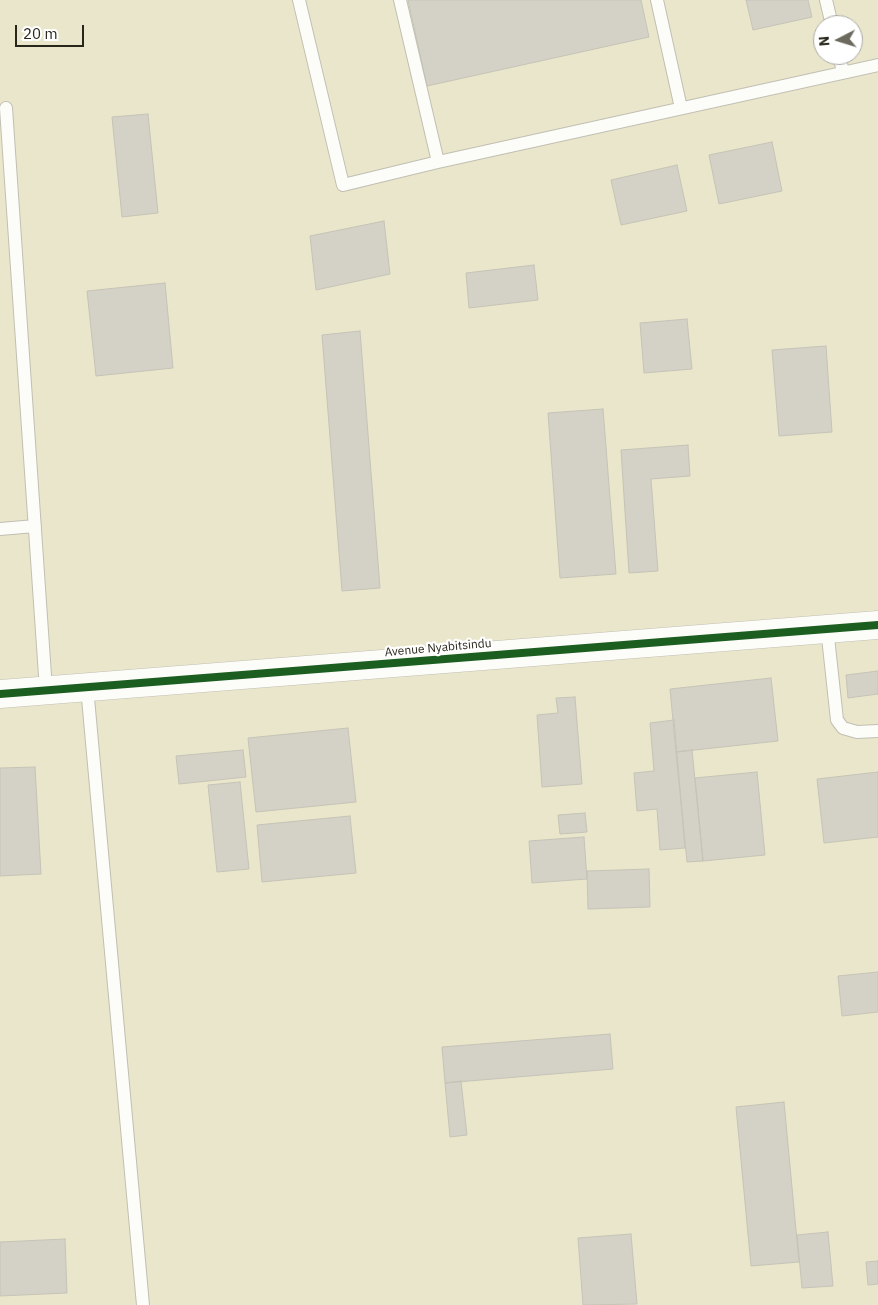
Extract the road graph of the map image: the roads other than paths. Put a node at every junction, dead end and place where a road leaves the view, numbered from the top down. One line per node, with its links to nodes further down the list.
1 (299, 0): 11 (lane)
2 (400, 0): 11 (lane)
3 (657, 0): 10 (lane)
4 (826, 0): 5 (lane)
5 (830, 15)
6 (841, 65): 8 (lane)
7 (878, 65): 8 (lane)
8 (843, 72): 10 (lane)
9 (6, 108): 12 (lane)
10 (681, 108): 11 (lane)
11 (438, 162)
12 (35, 526): 13 (lane); 17 (lane)
13 (0, 529)
14 (878, 625): 15 (street, Avenue Nyabitsindu)
15 (827, 628): 16 (street, Avenue Nyabitsindu); 19 (lane)
16 (86, 687): 17 (street, Avenue Nyabitsindu); 20 (lane)
17 (46, 690): 18 (street, Avenue Nyabitsindu)
18 (0, 694)
19 (878, 731)
20 (143, 1305)

